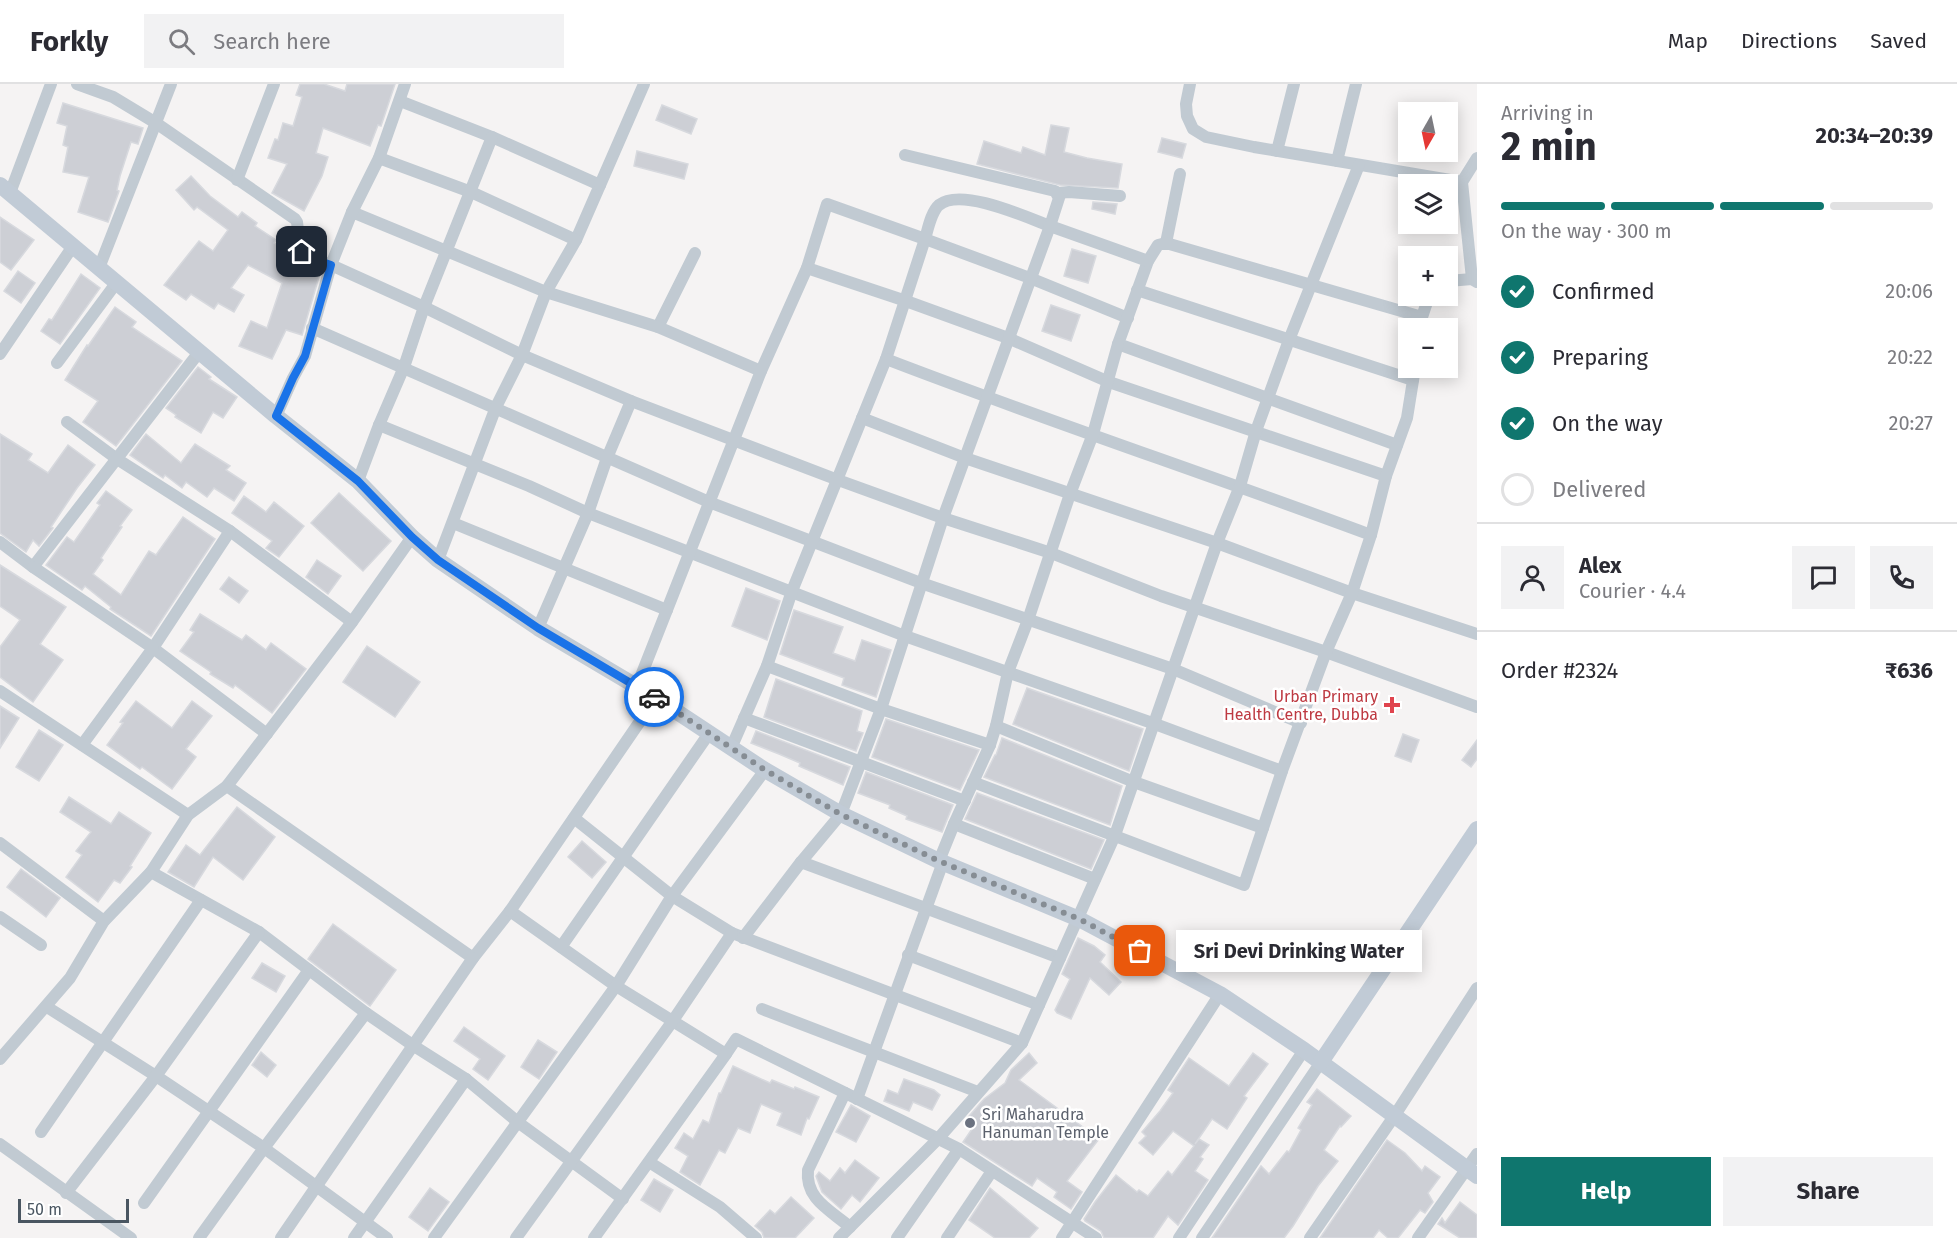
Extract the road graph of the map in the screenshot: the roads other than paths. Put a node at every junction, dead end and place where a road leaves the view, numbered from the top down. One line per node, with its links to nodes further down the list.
1 (51, 84): 23 (street)
2 (77, 84): 11 (street)
3 (171, 84): 11 (street)
4 (274, 84): 20 (street)
5 (405, 84): 10 (street)
6 (644, 84): 22 (street)
7 (1190, 84): 13 (street)
8 (1294, 84): 13 (street)
9 (1356, 84): 17 (street)
10 (400, 101): 12 (street); 15 (street)
11 (156, 123): 20 (street); 39 (street)
12 (492, 136): 22 (street); 24 (street)
13 (1277, 151): 17 (street)
14 (905, 154): 25 (street)
15 (379, 158): 24 (street); 27 (street)
16 (1477, 158): 21 (street)
17 (1337, 161): 18 (street)
18 (1359, 165): 21 (street); 45 (street)
19 (1180, 174): 32 (street)
20 (237, 180): 38 (street)
21 (1462, 182): 34 (street)
22 (600, 185): 31 (street)
23 (5, 189): 33 (main road)
24 (471, 192): 31 (street); 35 (street)
25 (1058, 194): 26 (street); 28 (street)
26 (1120, 196)
27 (352, 212): 35 (street); 38 (street)
28 (1050, 226): 30 (street); 37 (street); 41 (street)
29 (1477, 234): 34 (street)
30 (925, 239): 40 (street); 41 (street); 48 (street)
31 (576, 240): 47 (street)
32 (1166, 243): 37 (street); 45 (street)
33 (73, 246): 39 (main road); 58 (street)
34 (1468, 246): 42 (street)
35 (446, 250): 47 (street); 49 (street)
36 (695, 254): 52 (street)
37 (1148, 261): 46 (street)
38 (331, 265): 49 (street); 53 (street)
39 (99, 268): 44 (main road)
40 (807, 268): 48 (street); 64 (street)
41 (1030, 278): 50 (street); 54 (street)
42 (1474, 280): 43 (street)
43 (1458, 281)
44 (117, 282): 57 (main road); 61 (street)
45 (1312, 284): 51 (street); 55 (street)
46 (1137, 291): 50 (street); 55 (street)
47 (546, 292): 52 (street); 59 (street)
48 (906, 301): 54 (street); 60 (street)
49 (424, 307): 59 (street); 62 (street)
50 (1128, 318): 56 (street)
51 (1407, 318)
52 (658, 327): 64 (street)
53 (312, 328): 62 (street); 71 (street)
54 (1008, 338): 66 (street); 67 (street)
55 (1289, 340): 63 (street); 68 (street)
56 (1118, 344): 66 (street); 68 (street)
57 (200, 351): 71 (main road); 81 (street)
58 (0, 354)
59 (522, 355): 69 (street); 70 (street)
60 (886, 359): 67 (street); 72 (street)
61 (57, 363)
62 (404, 367): 70 (street); 74 (street)
63 (1398, 370)
64 (761, 371): 77 (street)
65 (1413, 378): 78 (street)
66 (1109, 382): 75 (street); 76 (street)
67 (986, 398): 76 (street); 80 (street)
68 (1269, 399): 75 (street); 78 (street)
69 (631, 401): 77 (street); 79 (street)
70 (496, 407): 79 (street); 82 (street)
71 (276, 416): 85 (main road)
72 (862, 418): 80 (street); 84 (street)
73 (67, 422): 81 (street)
74 (379, 425): 82 (street); 85 (street)
75 (1256, 431): 83 (street); 86 (street)
76 (1093, 434): 86 (street); 87 (street)
77 (735, 440): 84 (street); 88 (street)
78 (1397, 446): 83 (street)
79 (607, 458): 88 (street); 89 (street)
80 (965, 458): 87 (street); 90 (street)
81 (117, 459): 92 (street); 101 (street)
82 (474, 465): 89 (street); 91 (street)
83 (1386, 476): 93 (street)
84 (838, 480): 90 (street); 96 (street)
85 (358, 481): 94 (main road)
86 (1240, 486): 93 (street); 97 (street)
87 (1070, 494): 97 (street); 99 (street)
88 (709, 502): 96 (street); 98 (street)
89 (588, 513): 98 (street); 102 (street)
90 (943, 518): 99 (street); 103 (street)
91 (453, 523): 100 (street); 102 (street)
92 (230, 531): 109 (street); 113 (street)
93 (1371, 535): 105 (street)
94 (412, 537): 100 (main road); 109 (street)
95 (0, 542): 101 (street)
96 (812, 542): 103 (street); 104 (street)
97 (1217, 543): 105 (street); 106 (street)
98 (690, 552): 104 (street); 107 (street)
99 (1051, 553): 106 (street); 108 (street)
100 (438, 560): 110 (main road)
101 (33, 567): 113 (street)
102 (564, 570): 107 (street); 110 (street)
103 (921, 583): 108 (street); 112 (street)
104 (792, 591): 112 (street); 115 (street)
105 (1352, 592): 111 (street); 114 (street)
106 (1195, 607): 114 (street); 116 (street)
107 (667, 610): 118 (street)
108 (1028, 620): 116 (street); 117 (street)
109 (352, 622): 128 (street)
110 (538, 628): 118 (main road)
111 (1477, 634)
112 (905, 636): 117 (street); 122 (street)
113 (153, 648): 128 (street); 129 (street)
114 (1326, 652): 121 (street); 124 (street)
115 (767, 666): 122 (street); 123 (street)
116 (1173, 669): 124 (street); 125 (street)
117 (1008, 672): 125 (street); 126 (street)
118 (637, 686): 120 (main road)
119 (0, 691): 129 (street)
120 (656, 698): 127 (main road); 141 (street)
121 (1477, 707)
122 (881, 709): 130 (street); 132 (street)
123 (744, 718): 131 (street); 132 (street)
124 (1301, 723): 134 (street)
125 (1155, 724): 134 (street); 136 (street)
126 (996, 726): 130 (street); 136 (street)
127 (710, 732): 131 (main road); 147 (street)
128 (267, 734): 137 (street)
129 (82, 745): 140 (street)
130 (990, 745): 135 (street)
131 (732, 746): 133 (main road)
132 (862, 761): 138 (street); 139 (street)
133 (765, 770): 139 (main road); 152 (street)
134 (1282, 771): 143 (street)
135 (974, 782): 138 (street); 145 (street)
136 (1134, 782): 143 (street); 145 (street)
137 (227, 786): 140 (street); 164 (street)
138 (965, 801): 142 (street)
139 (840, 814): 148 (main road); 149 (street)
140 (188, 815): 150 (street)
141 (574, 818): 147 (street); 155 (street)
142 (954, 824): 148 (street); 151 (street)
143 (1263, 828): 145 (street)
144 (1477, 829): 183 (main road)
145 (1115, 835): 151 (street)
146 (0, 843): 158 (street)
147 (624, 858): 152 (street); 162 (street)
148 (941, 861): 154 (street); 157 (main road)
149 (801, 862): 154 (street); 160 (street)
150 (151, 872): 153 (street); 158 (street)
151 (1095, 879): 157 (street)
152 (672, 896): 160 (street); 167 (street)
153 (201, 900): 159 (street); 176 (street)
154 (925, 907): 163 (street); 165 (street)
155 (510, 911): 162 (street); 164 (street)
156 (0, 917): 161 (street)
157 (1079, 919): 165 (street); 169 (main road)
158 (104, 921): 172 (street)
159 (259, 932): 166 (street); 184 (street)
160 (737, 936): 170 (street); 175 (street)
161 (41, 945)
162 (561, 947): 167 (street)
163 (908, 956): 170 (street); 171 (street)
164 (473, 958): 178 (street)
165 (1060, 958): 171 (street)
166 (309, 969): 174 (street); 189 (street)
167 (616, 987): 175 (street); 191 (street)
168 (1477, 988): 190 (street)
169 (1220, 994): 179 (main road); 207 (street)
170 (895, 995): 177 (street); 180 (street)
171 (1039, 1005): 177 (street)
172 (47, 1007): 176 (street); 182 (street)
173 (762, 1009): 180 (street)
174 (366, 1013): 178 (street); 195 (street)
175 (672, 1022): 181 (street); 198 (street)
176 (103, 1042): 184 (street); 192 (street)
177 (1022, 1043): 186 (street)
178 (414, 1046): 185 (street); 202 (street)
179 (1304, 1050): 183 (main road); 223 (street)
180 (874, 1053): 186 (street); 188 (street)
181 (726, 1054): 187 (street); 199 (street)
182 (0, 1059)
183 (1321, 1062): 190 (main road); 224 (street)
184 (156, 1076): 189 (street); 203 (street)
185 (466, 1079): 191 (street); 206 (street)
186 (978, 1092): 193 (street)
187 (845, 1093): 188 (street); 208 (street)
188 (857, 1099): 193 (street)
189 (209, 1111): 195 (street); 205 (street)
190 (1395, 1115): 201 (main road); 225 (street)
191 (519, 1123): 198 (street); 214 (street)
192 (41, 1132)
193 (938, 1140): 196 (street); 208 (street)
194 (0, 1144): 203 (street)
195 (264, 1148): 202 (street); 210 (street)
196 (959, 1149): 200 (street); 219 (street)
197 (1477, 1154): 201 (street)
198 (571, 1160): 204 (street); 215 (street)
199 (649, 1162): 204 (street); 217 (street)
200 (992, 1171): 207 (street); 220 (street)
201 (1472, 1172): 226 (street)
202 (317, 1187): 206 (street); 211 (street)
203 (66, 1193): 209 (street)
204 (623, 1199): 216 (street)
205 (144, 1203)
206 (365, 1223): 212 (street); 213 (street)
207 (1073, 1223): 221 (street); 222 (street)
208 (850, 1227): 218 (street)
209 (131, 1238)
210 (199, 1238)
211 (281, 1238)
212 (354, 1238)
213 (387, 1238)
214 (434, 1238)
215 (516, 1238)
216 (594, 1238)
217 (756, 1238)
218 (839, 1238)
219 (897, 1238)
220 (947, 1238)
221 (1062, 1238)
222 (1096, 1238)
223 (1179, 1238)
224 (1202, 1238)
225 (1310, 1238)
226 (1418, 1238)

